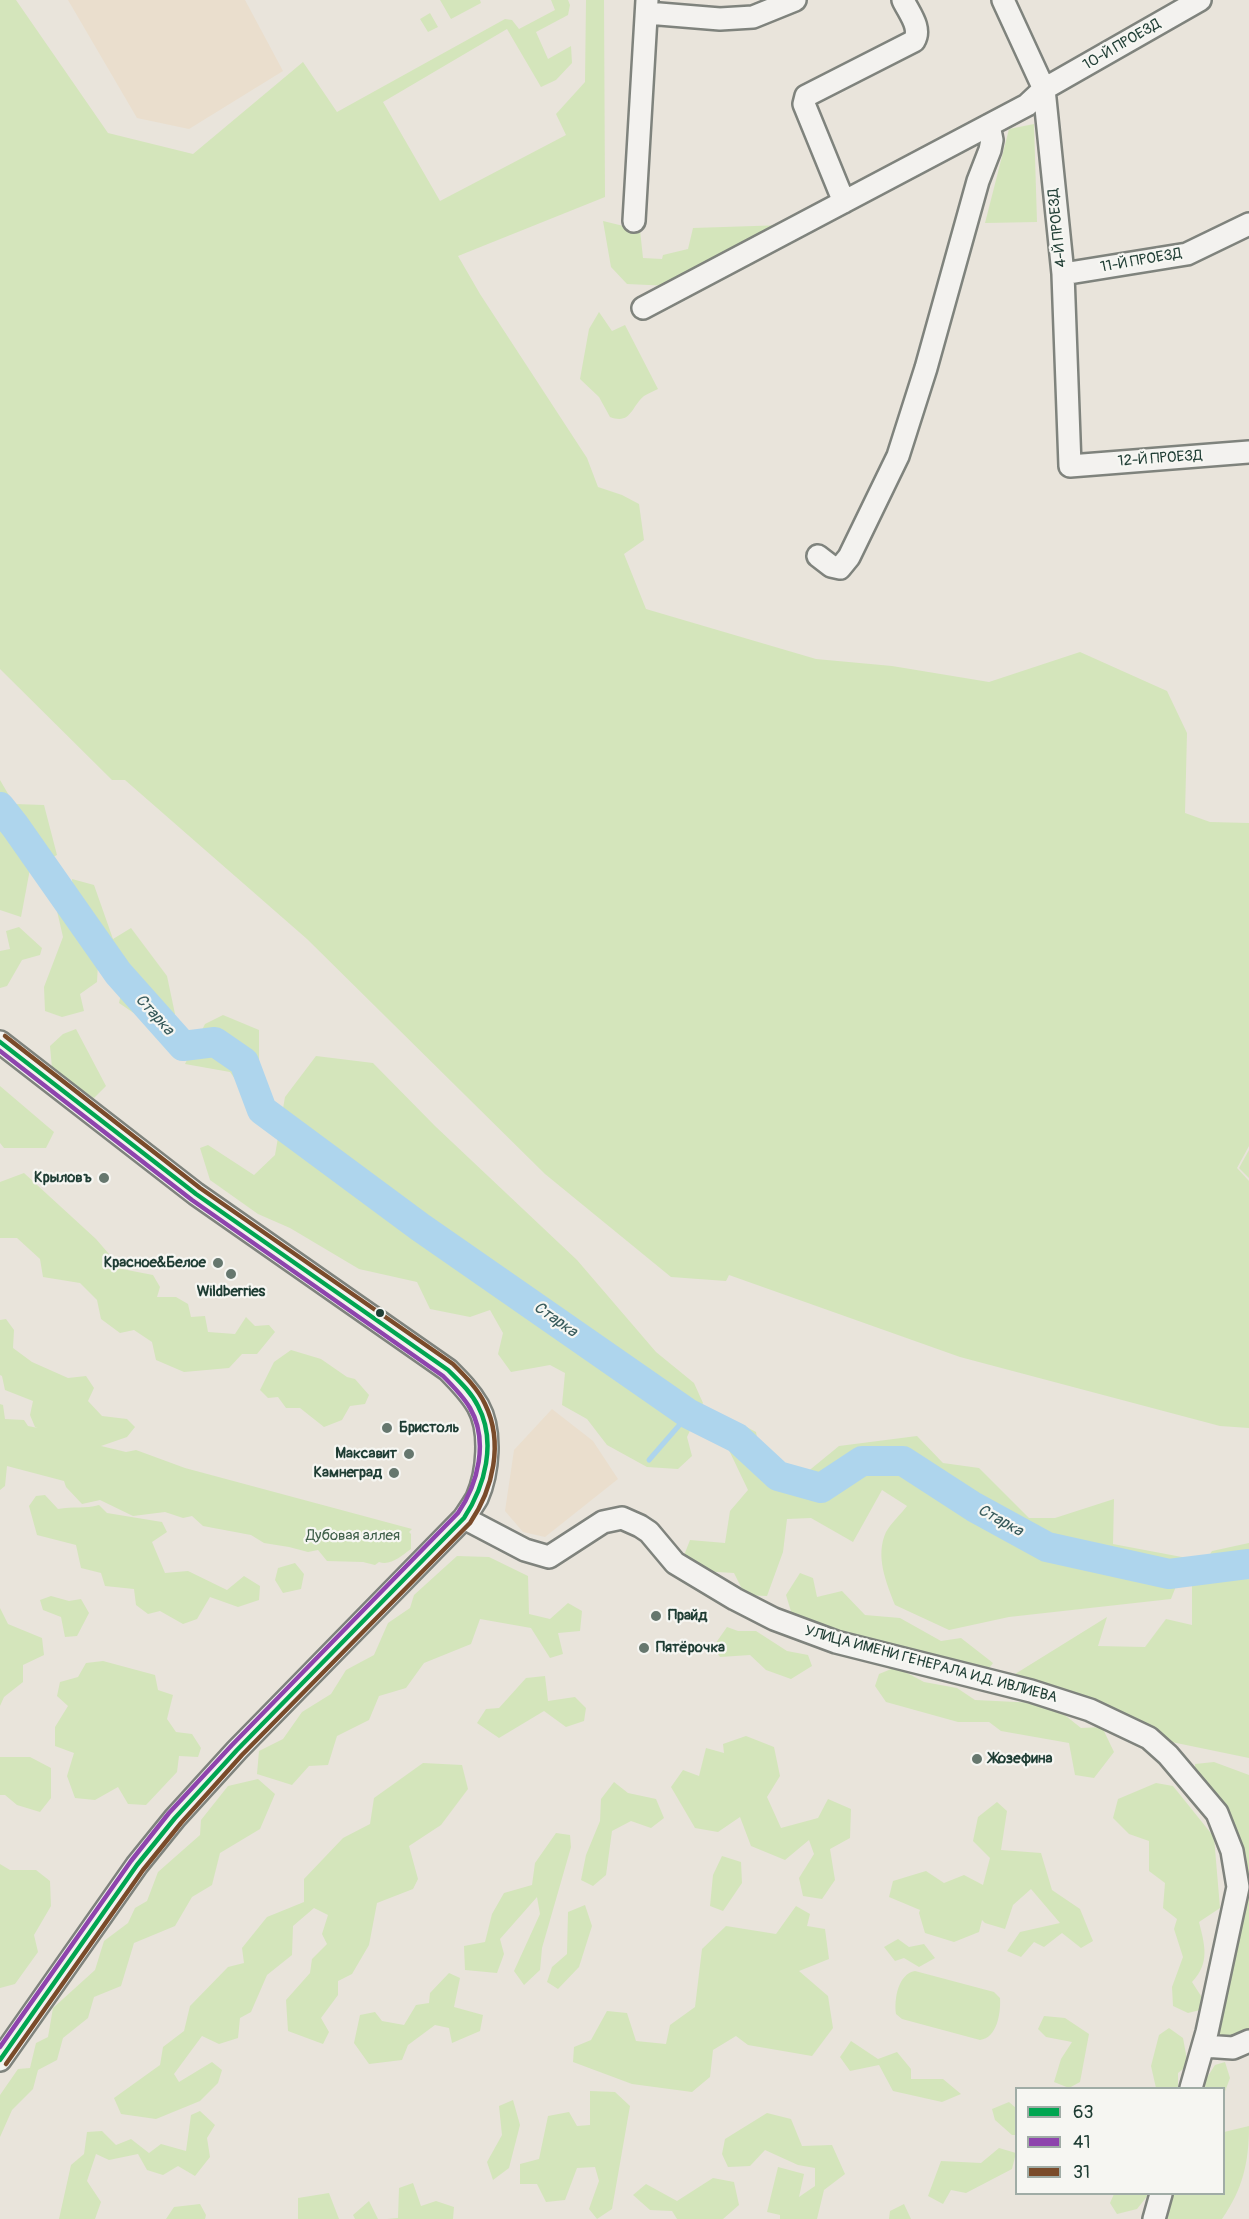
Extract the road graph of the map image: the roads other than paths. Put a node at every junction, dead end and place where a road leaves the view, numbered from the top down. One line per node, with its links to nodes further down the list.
1 (795, 0): 5 (street)
2 (903, 0): 8 (street)
3 (1003, 0): 6 (street, 4-Й ПРОЕЗД)
4 (1200, 0): 6 (street, 10-Й ПРОЕЗД)
5 (647, 7): 9 (street)
6 (1044, 89): 7 (street, 10-Й ПРОЕЗД); 11 (street, 4-Й ПРОЕЗД)
7 (989, 125): 8 (street, 10-Й ПРОЕЗД); 15 (street)
8 (844, 202): 12 (street, 10-Й ПРОЕЗД)
9 (634, 221)
10 (1249, 224): 11 (street, 11-Й ПРОЕЗД)
11 (1063, 274): 14 (street, 4-Й ПРОЕЗД)
12 (643, 308)
13 (1249, 452): 14 (street, 12-Й ПРОЕЗД)
14 (1070, 466)
15 (818, 556)
16 (0, 1042): 17 (street)
17 (464, 1518): 19 (street, УЛИЦА ИМЕНИ ГЕНЕРАЛА И.Д. ИВЛИЕВА); 20 (street)
18 (1249, 2041): 19 (street)
19 (1203, 2046): 21 (street)
20 (0, 2060)
21 (1191, 2087)
22 (1160, 2195): 23 (street)
23 (1154, 2219)

